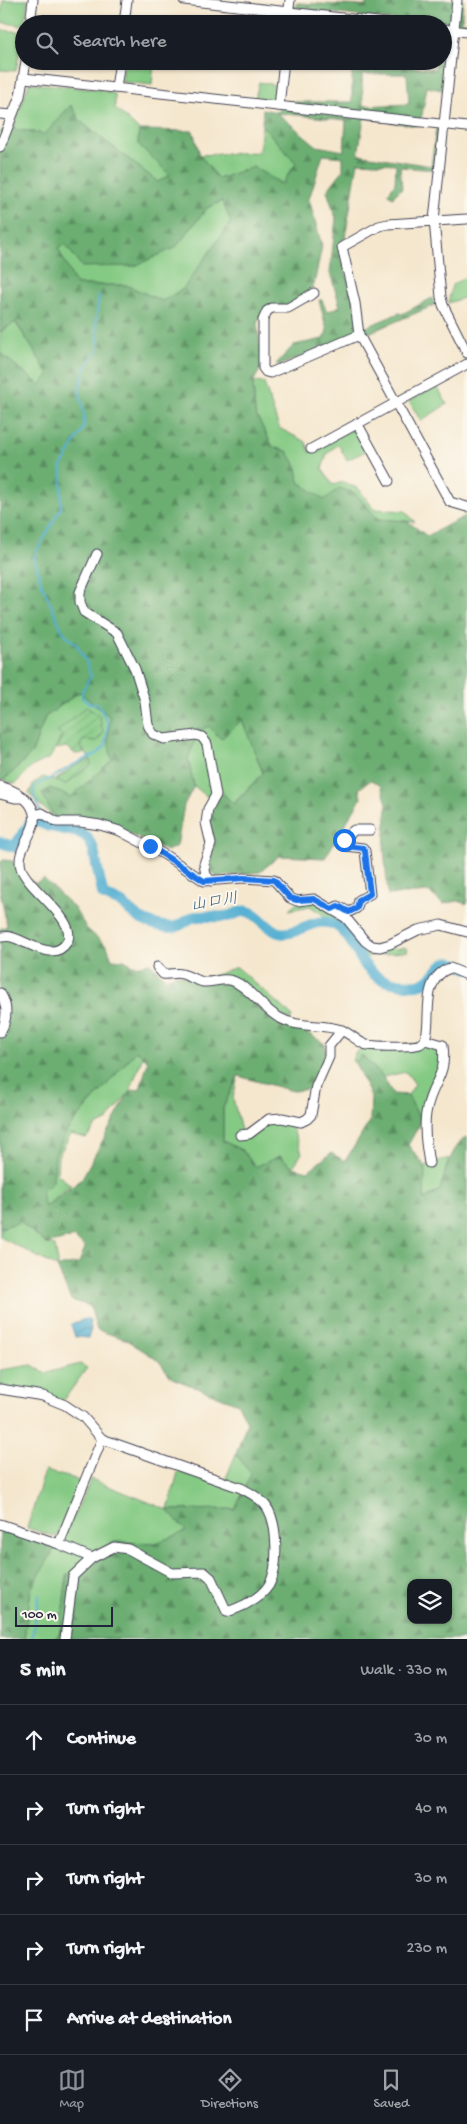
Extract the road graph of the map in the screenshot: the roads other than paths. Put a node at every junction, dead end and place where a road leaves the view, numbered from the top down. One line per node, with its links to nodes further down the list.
1 (33, 0): 7 (street)
2 (128, 0): 8 (street)
3 (184, 0): 6 (street)
4 (290, 0): 6 (street)
5 (457, 0): 11 (street)
6 (288, 12): 9 (street); 10 (street)
7 (31, 15)
8 (126, 15)
9 (288, 15)
10 (315, 15)
11 (454, 30): 12 (street); 13 (street)
12 (467, 32)
13 (452, 51)
14 (25, 70): 18 (street)
15 (119, 70): 19 (street)
16 (283, 70): 20 (street)
17 (450, 70): 23 (street)
18 (24, 78): 19 (street); 22 (street)
19 (116, 88): 20 (street)
20 (279, 106): 23 (street)
21 (0, 114): 22 (street)
22 (12, 115): 25 (street)
23 (445, 124): 24 (street); 27 (street)
24 (467, 127)
25 (0, 147)
26 (467, 219): 27 (street)
27 (434, 220): 29 (street); 30 (street)
28 (314, 293): 29 (street)
29 (359, 335): 32 (street)
30 (467, 353)
31 (467, 364): 32 (street)
32 (396, 403): 33 (street); 36 (street)
33 (357, 423): 34 (street); 35 (street)
34 (311, 449)
35 (389, 481)
36 (467, 507)
37 (97, 554): 43 (street)
38 (0, 786): 40 (street)
39 (0, 794): 40 (street)
40 (24, 798): 41 (street)
41 (38, 814): 43 (street); 46 (street)
42 (370, 830): 44 (street)
43 (211, 881): 44 (street)
44 (332, 909): 45 (street)
45 (467, 932)
46 (0, 937)
47 (157, 967): 50 (street)
48 (467, 975): 52 (street)
49 (0, 993): 51 (street)
50 (342, 1030): 52 (street); 53 (street)
51 (0, 1032)
52 (425, 1040): 54 (street)
53 (240, 1135)
54 (429, 1163)
55 (0, 1389): 56 (street)
56 (102, 1439): 58 (street); 59 (street)
57 (0, 1524): 58 (street)
58 (59, 1544): 59 (street)
59 (92, 1558): 60 (street)
60 (65, 1639)

